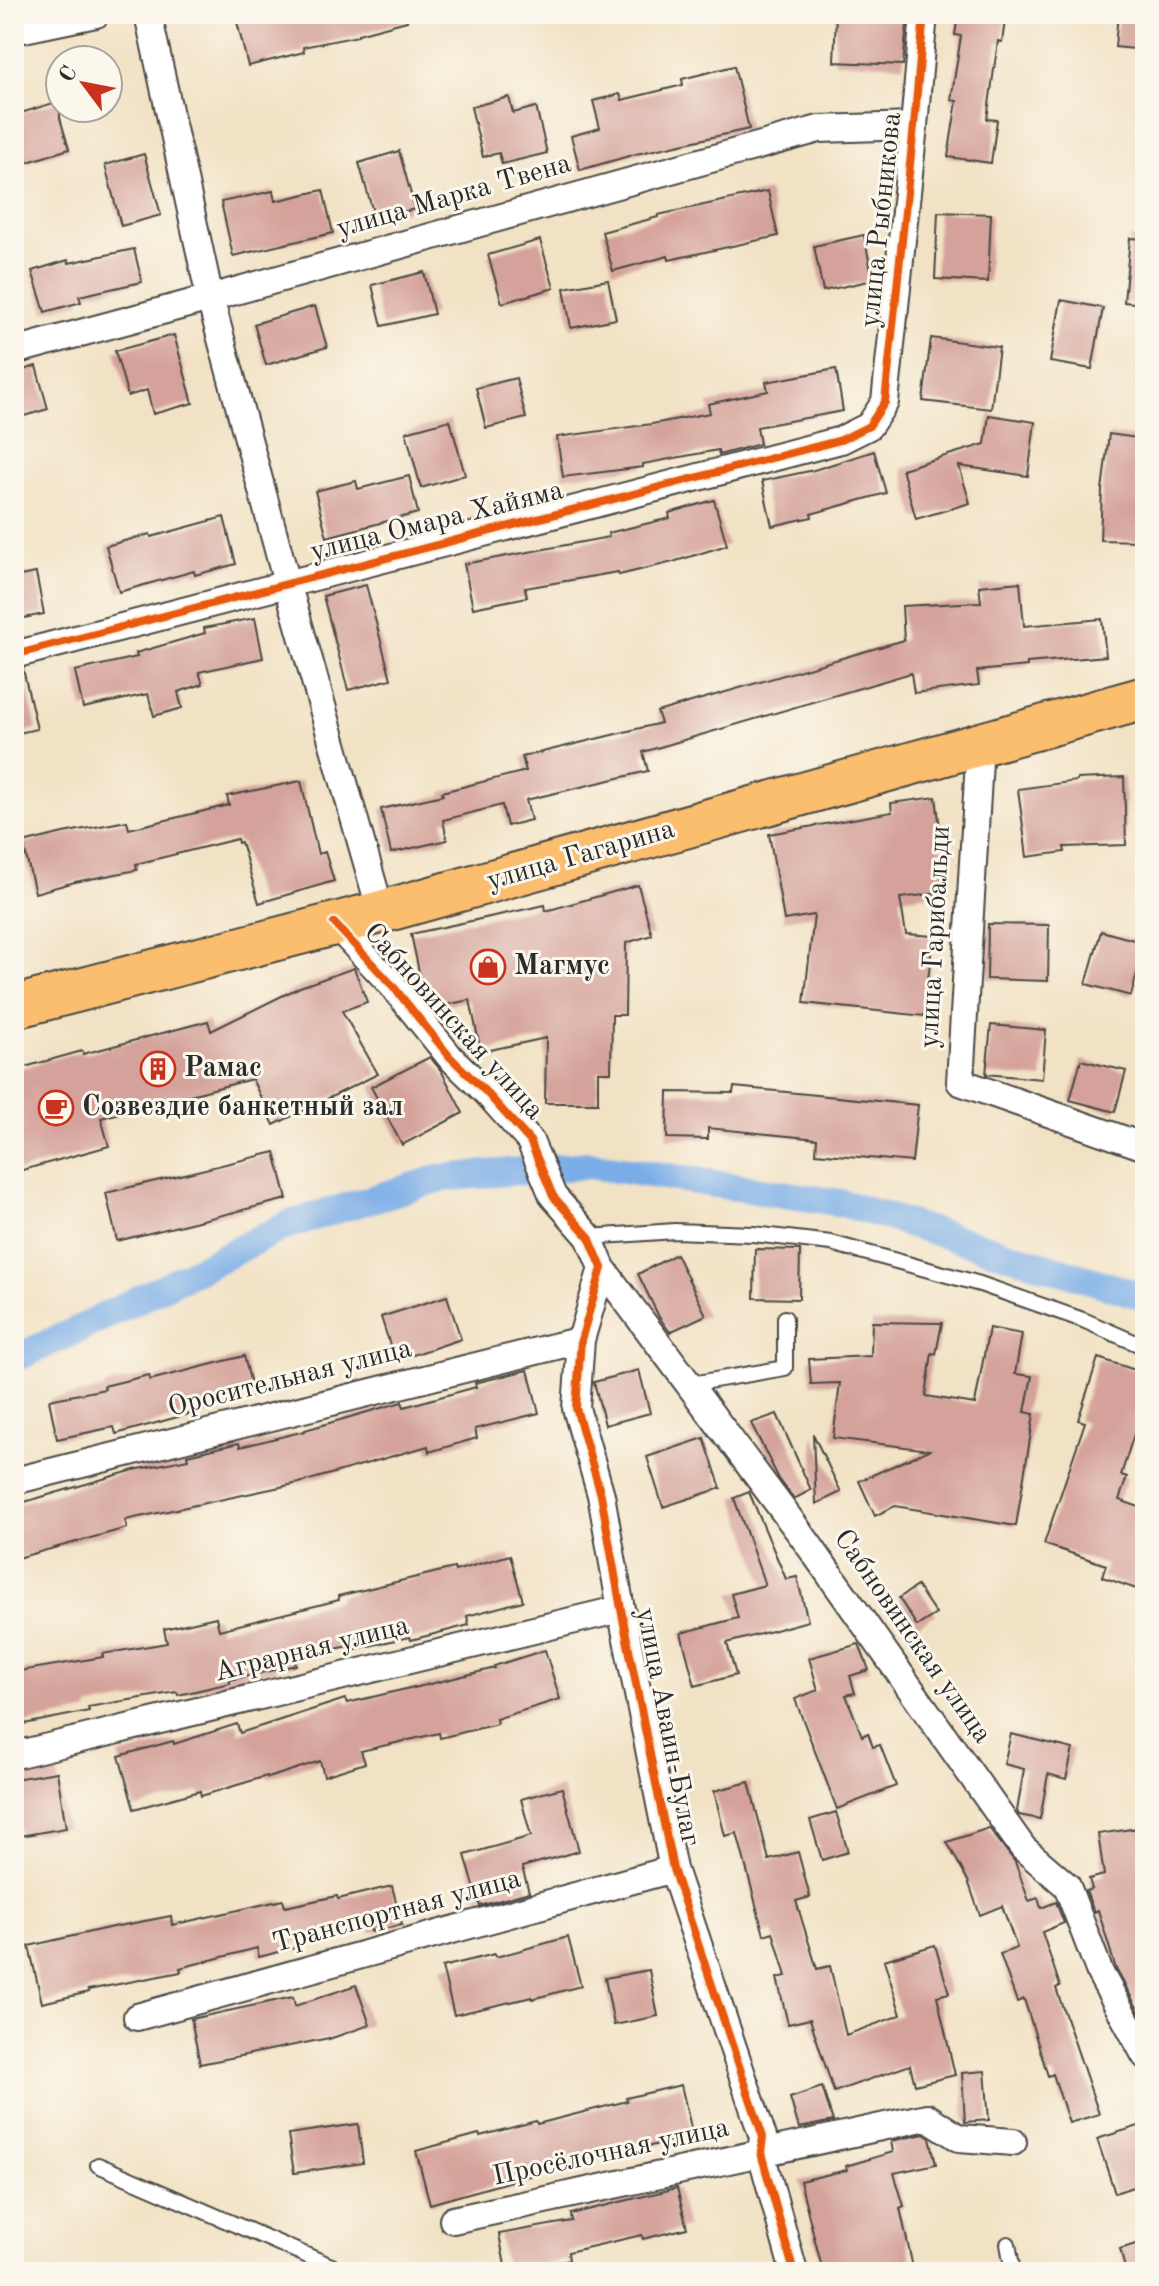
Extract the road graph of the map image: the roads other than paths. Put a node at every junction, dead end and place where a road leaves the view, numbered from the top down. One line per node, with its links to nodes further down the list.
1 (96, 14): 4 (street)
2 (148, 14): 7 (street)
3 (924, 14): 6 (street, улица Рыбникова)
4 (60, 17): 5 (street)
5 (14, 31)
6 (914, 126): 7 (street, улица Марка Твена); 9 (street, улица Рыбникова)
7 (210, 298): 8 (street, улица Марка Твена); 10 (street)
8 (14, 351)
9 (869, 426): 10 (street, улица Омара Хайяма)
10 (287, 583): 11 (street, улица Омара Хайяма); 14 (street)
11 (14, 655)
12 (1145, 698): 13 (main road, улица Гагарина)
13 (980, 744): 14 (main road, улица Гагарина); 17 (street, улица Гарибальди)
14 (381, 912): 15 (main road, улица Гагарина)
15 (334, 923): 16 (main road, улица Гагарина); 18 (street, Сабновинская улица)
16 (14, 1007)
17 (1145, 1147)
18 (589, 1237): 19 (street); 22 (lane)
19 (602, 1268): 21 (street, улица Аваин-Булаг); 23 (street, Сабновинская улица)
20 (785, 1318): 23 (lane)
21 (581, 1340): 24 (street, Оросительная улица); 25 (street, улица Аваин-Булаг)
22 (1145, 1347)
23 (691, 1384): 29 (street, Сабновинская улица)
24 (14, 1481)
25 (621, 1609): 26 (street, Аграрная улица); 27 (street, улица Аваин-Булаг)
26 (16, 1753)
27 (673, 1869): 28 (street, Транспортная улица); 31 (street, улица Аваин-Булаг)
28 (137, 2017)
29 (1145, 2055)
30 (1013, 2142): 31 (street, Просёлочная улица)
31 (761, 2153): 33 (street, Просёлочная улица); 36 (street, улица Аваин-Булаг)
32 (98, 2165): 35 (lane)
33 (453, 2220)
34 (1008, 2244): 37 (lane)
35 (345, 2272)
36 (794, 2272)
37 (1013, 2272)

